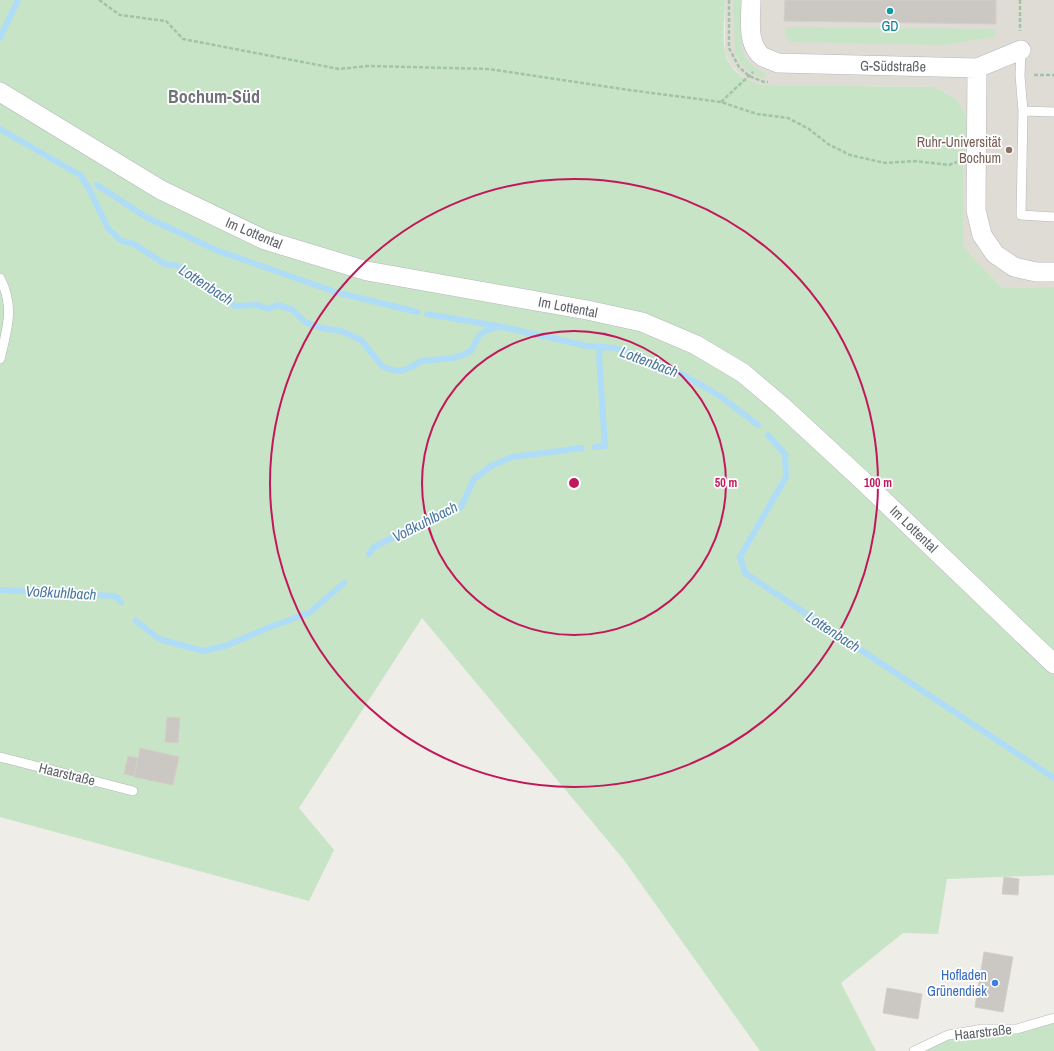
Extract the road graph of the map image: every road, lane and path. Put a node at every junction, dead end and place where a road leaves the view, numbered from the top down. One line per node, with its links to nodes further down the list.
1 (99, 0): 10 (path)
2 (751, 0): 5 (street)
3 (1020, 0): 4 (path)
4 (1021, 50): 6 (street, G-Südstraße); 11 (lane)
5 (763, 56): 6 (street, G-Südstraße); 10 (path)
6 (977, 68): 13 (street)
7 (1029, 75): 8 (path)
8 (1054, 75)
9 (0, 92): 18 (street, Im Lottental)
10 (721, 102): 13 (path)
11 (1023, 111): 12 (lane); 14 (lane)
12 (1054, 112)
13 (977, 152): 15 (street)
14 (1054, 217)
15 (1054, 272)
16 (0, 278): 17 (lane)
17 (0, 359)
18 (1054, 664)
19 (0, 756): 20 (lane, Haarstraße)
20 (134, 791)
21 (1054, 1018): 22 (lane, Haarstraße)
22 (914, 1051)

